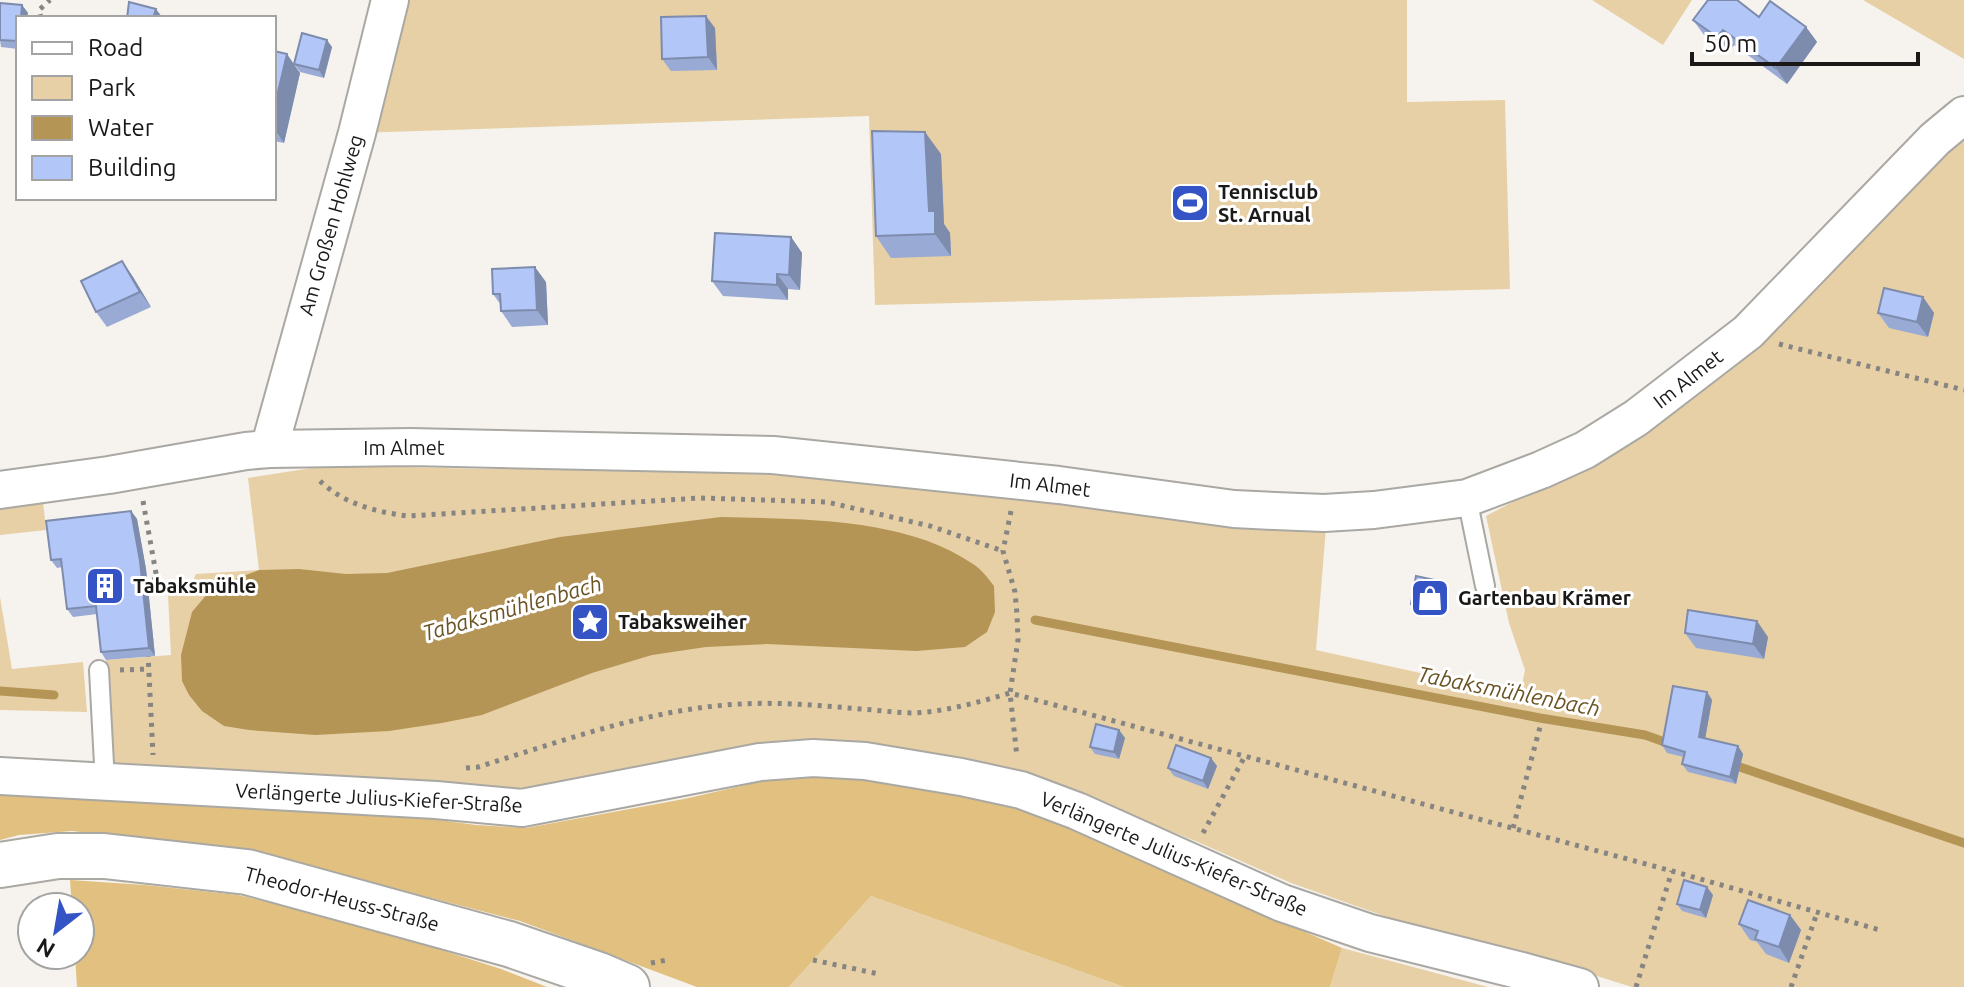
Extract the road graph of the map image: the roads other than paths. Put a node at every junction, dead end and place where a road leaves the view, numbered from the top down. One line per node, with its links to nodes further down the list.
1 (390, 0): 3 (street, Am Großen Hohlweg)
2 (1964, 115): 5 (street, Im Almet)
3 (269, 449): 4 (street, Im Almet); 5 (street, Im Almet)
4 (0, 490)
5 (1467, 498): 6 (lane)
6 (1485, 586)
7 (99, 670): 9 (lane)
8 (0, 776): 9 (street, Verlängerte Julius-Kiefer-Straße)
9 (105, 783): 12 (street, Verlängerte Julius-Kiefer-Straße)
10 (0, 865): 11 (street, Theodor-Heuss-Straße)
11 (627, 987)
12 (1580, 987)

